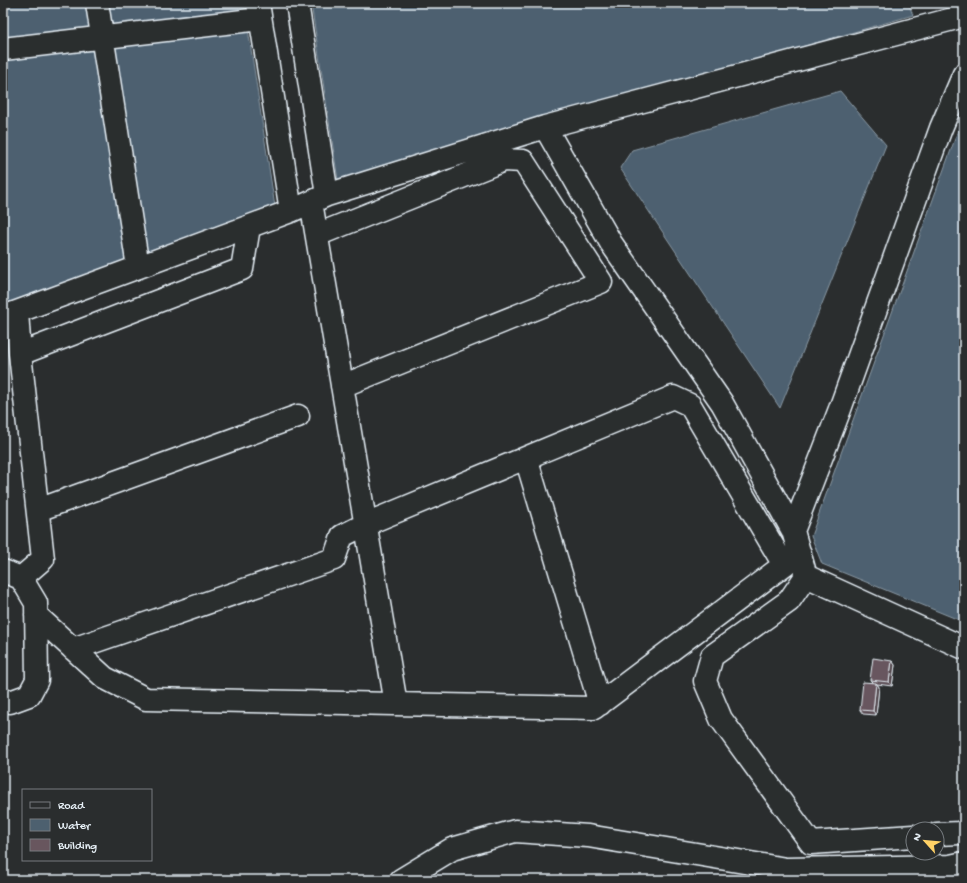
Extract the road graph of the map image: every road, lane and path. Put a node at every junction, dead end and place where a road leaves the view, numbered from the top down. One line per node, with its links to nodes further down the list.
1 (97, 3): 5 (street)
2 (297, 3): 9 (street)
3 (259, 11): 5 (street); 10 (street)
4 (964, 16): 8 (street)
5 (102, 37): 6 (street); 13 (street)
6 (3, 49)
7 (964, 74): 21 (street)
8 (545, 127): 9 (street); 21 (street)
9 (319, 199): 10 (street); 12 (street)
10 (291, 211): 11 (street)
11 (249, 226): 13 (street); 15 (street)
12 (317, 235): 16 (street); 16 (street)
13 (138, 267): 14 (street)
14 (10, 314): 15 (street)
15 (20, 354): 19 (street)
16 (342, 386): 20 (street)
17 (298, 416): 19 (street)
18 (526, 458): 20 (street); 22 (street); 30 (street)
19 (38, 510): 23 (street)
20 (366, 524): 27 (street); 29 (street)
21 (793, 531): 22 (street)
22 (792, 559): 24 (street); 30 (street)
23 (12, 574): 25 (street)
24 (806, 576): 26 (street); 34 (street)
25 (36, 615): 27 (street); 28 (street)
26 (964, 648)
27 (73, 649): 29 (street)
28 (3, 700)
29 (396, 704): 30 (street)
30 (600, 704)
31 (964, 831): 32 (street)
32 (945, 834)
33 (905, 837): 34 (street)
34 (830, 842): 36 (street)
35 (964, 863): 36 (street)
36 (832, 868): 37 (street)
37 (401, 880)

